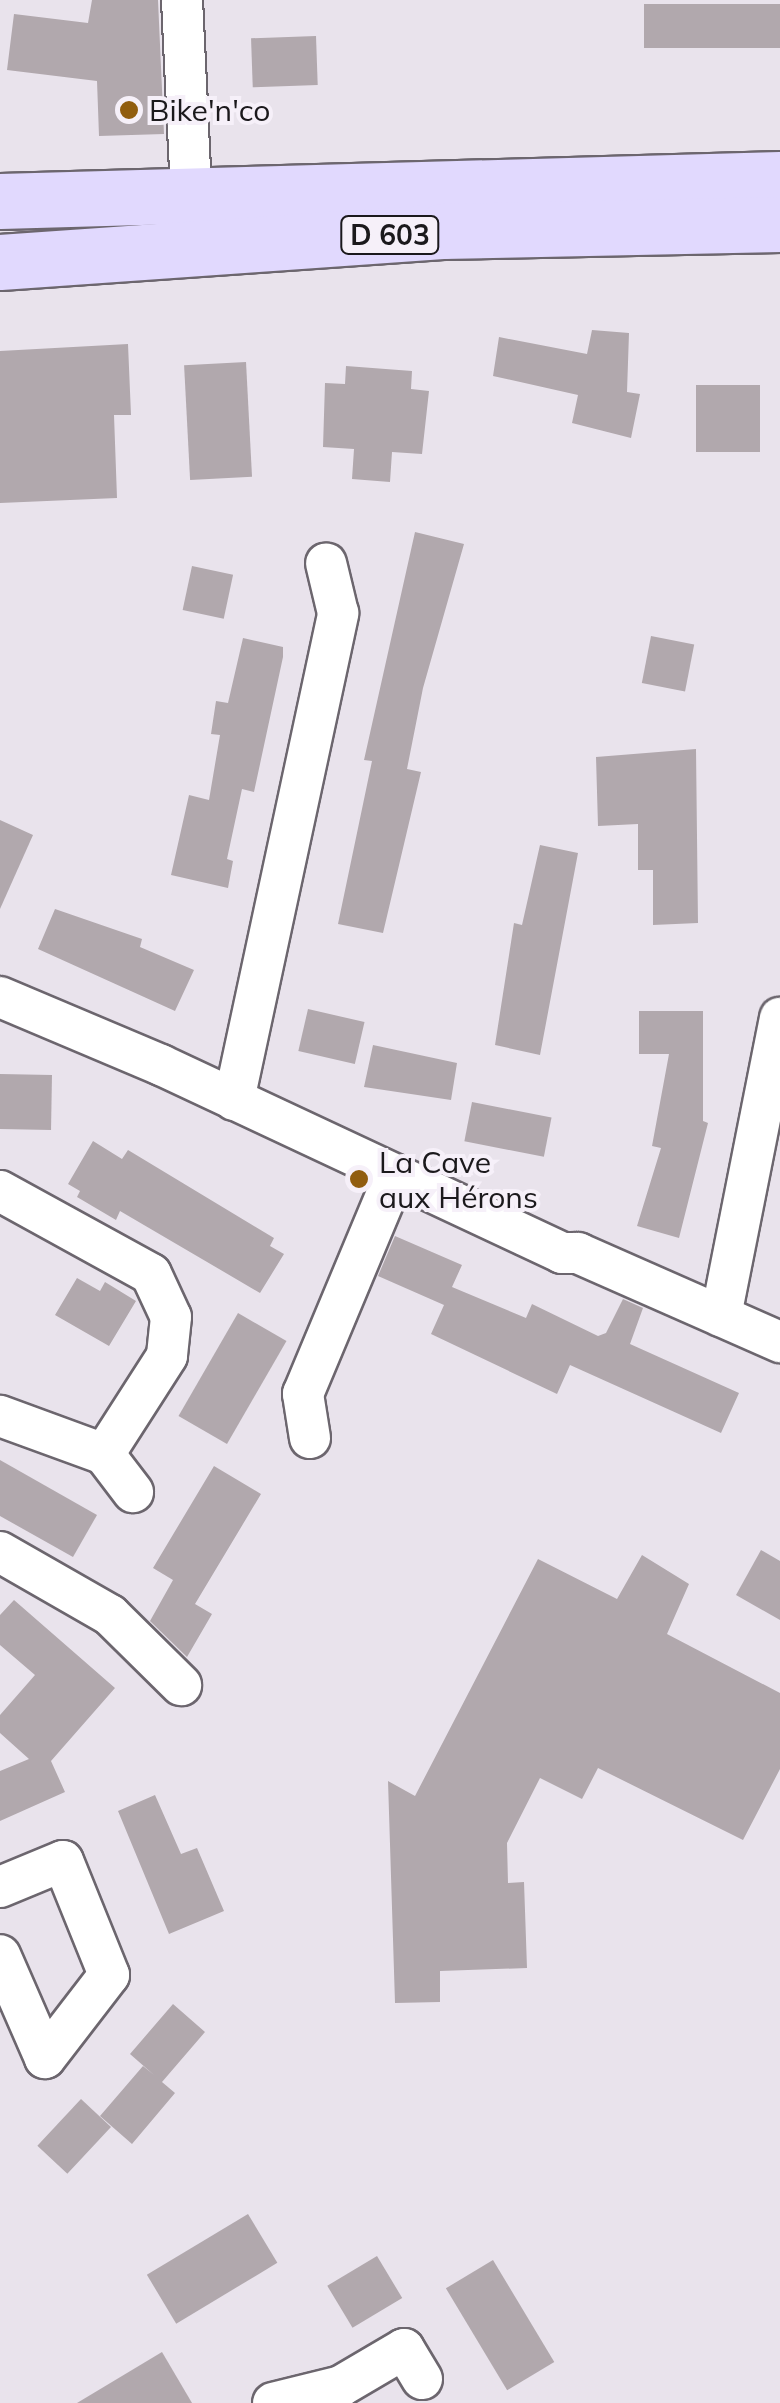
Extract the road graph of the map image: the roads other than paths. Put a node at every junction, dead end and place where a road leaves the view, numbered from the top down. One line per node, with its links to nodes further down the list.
1 (182, 0): 3 (street)
2 (780, 179): 3 (main road, D 603)
3 (191, 194): 4 (main road, D 603)
4 (0, 201)
5 (780, 224): 6 (main road, D 603)
6 (0, 262)
7 (326, 563): 10 (street)
8 (0, 997): 10 (street)
9 (780, 1018): 13 (street)
10 (234, 1100): 11 (street)
11 (396, 1174): 13 (street); 16 (street)
12 (0, 1191): 17 (street)
13 (722, 1316): 14 (street)
14 (780, 1342)
15 (0, 1416): 17 (street)
16 (310, 1438)
17 (104, 1454): 18 (street)
18 (133, 1492)
19 (0, 1552): 20 (street)
20 (180, 1685)
21 (0, 1886): 22 (street)
22 (0, 1955)
23 (422, 2379): 24 (street)
24 (273, 2403)

